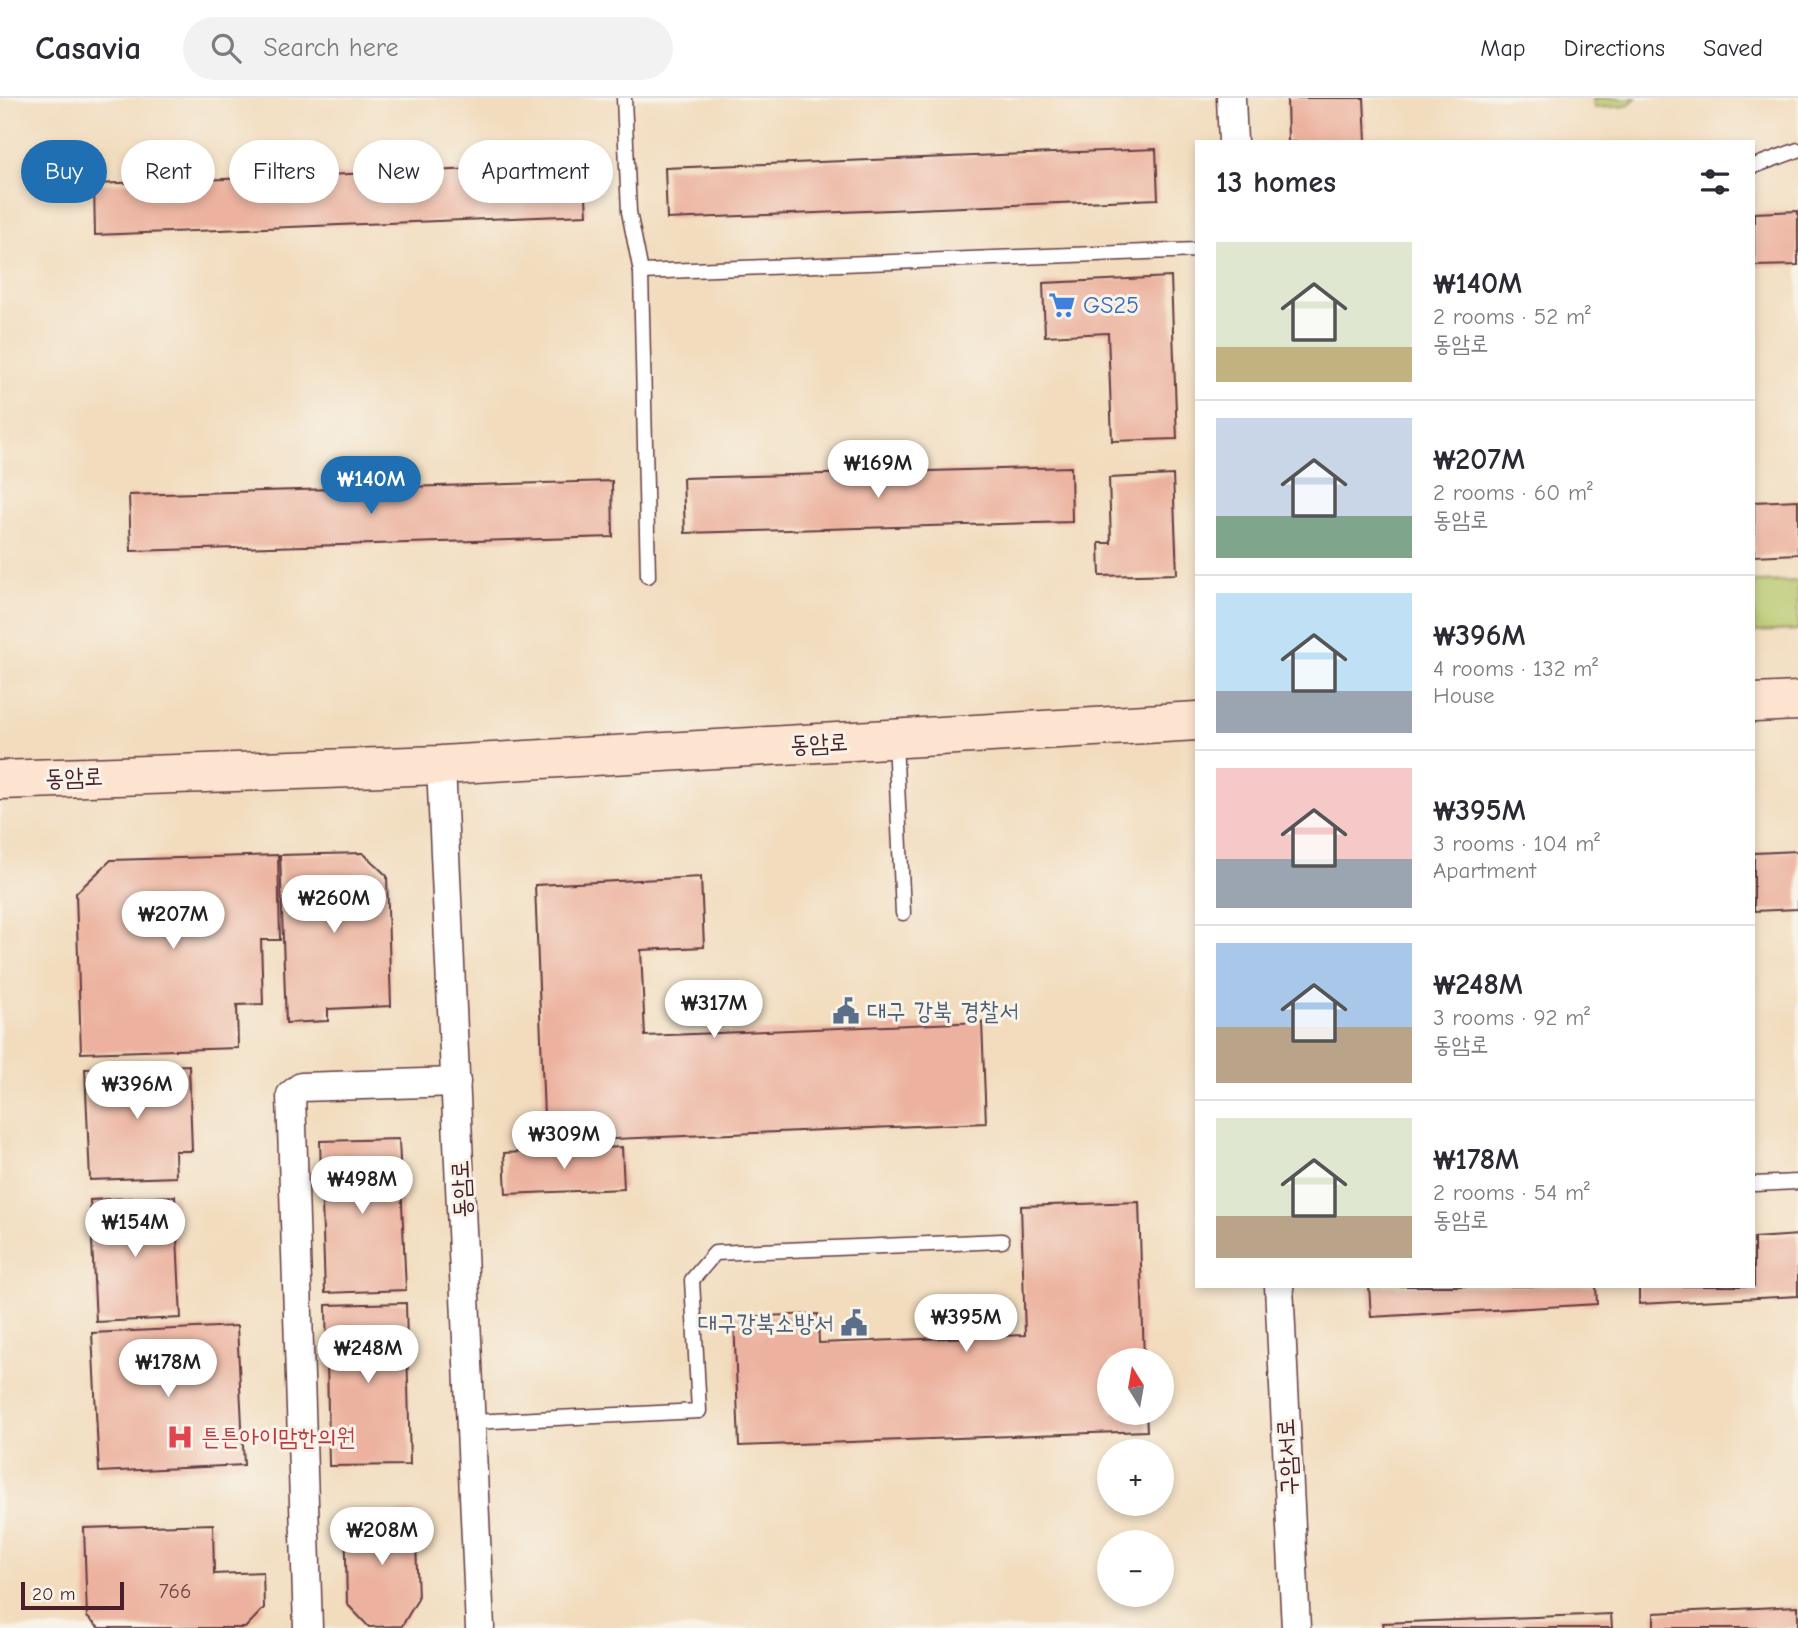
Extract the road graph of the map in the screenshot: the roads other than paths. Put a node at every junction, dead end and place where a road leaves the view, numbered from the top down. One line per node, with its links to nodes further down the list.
1 (624, 98): 7 (lane)
2 (1231, 98): 3 (street)
3 (1233, 140)
4 (1798, 150): 5 (lane)
5 (1755, 166)
6 (1195, 250): 7 (lane)
7 (641, 272): 8 (lane)
8 (648, 576)
9 (1798, 701): 10 (main road)
10 (1755, 703)
11 (1195, 721): 12 (main road, 동암로)
12 (895, 739): 13 (main road, 동암로); 15 (lane)
13 (441, 765): 14 (main road, 동암로); 16 (street, 동암로)
14 (0, 780)
15 (903, 913)
16 (456, 1082): 21 (street, 동암로); 22 (street)
17 (1798, 1182): 18 (lane)
18 (1755, 1184)
19 (1002, 1241): 21 (lane)
20 (1279, 1288): 24 (street, 구암서로)
21 (472, 1422): 23 (street, 동암로)
22 (308, 1628)
23 (480, 1628)
24 (1296, 1628)

